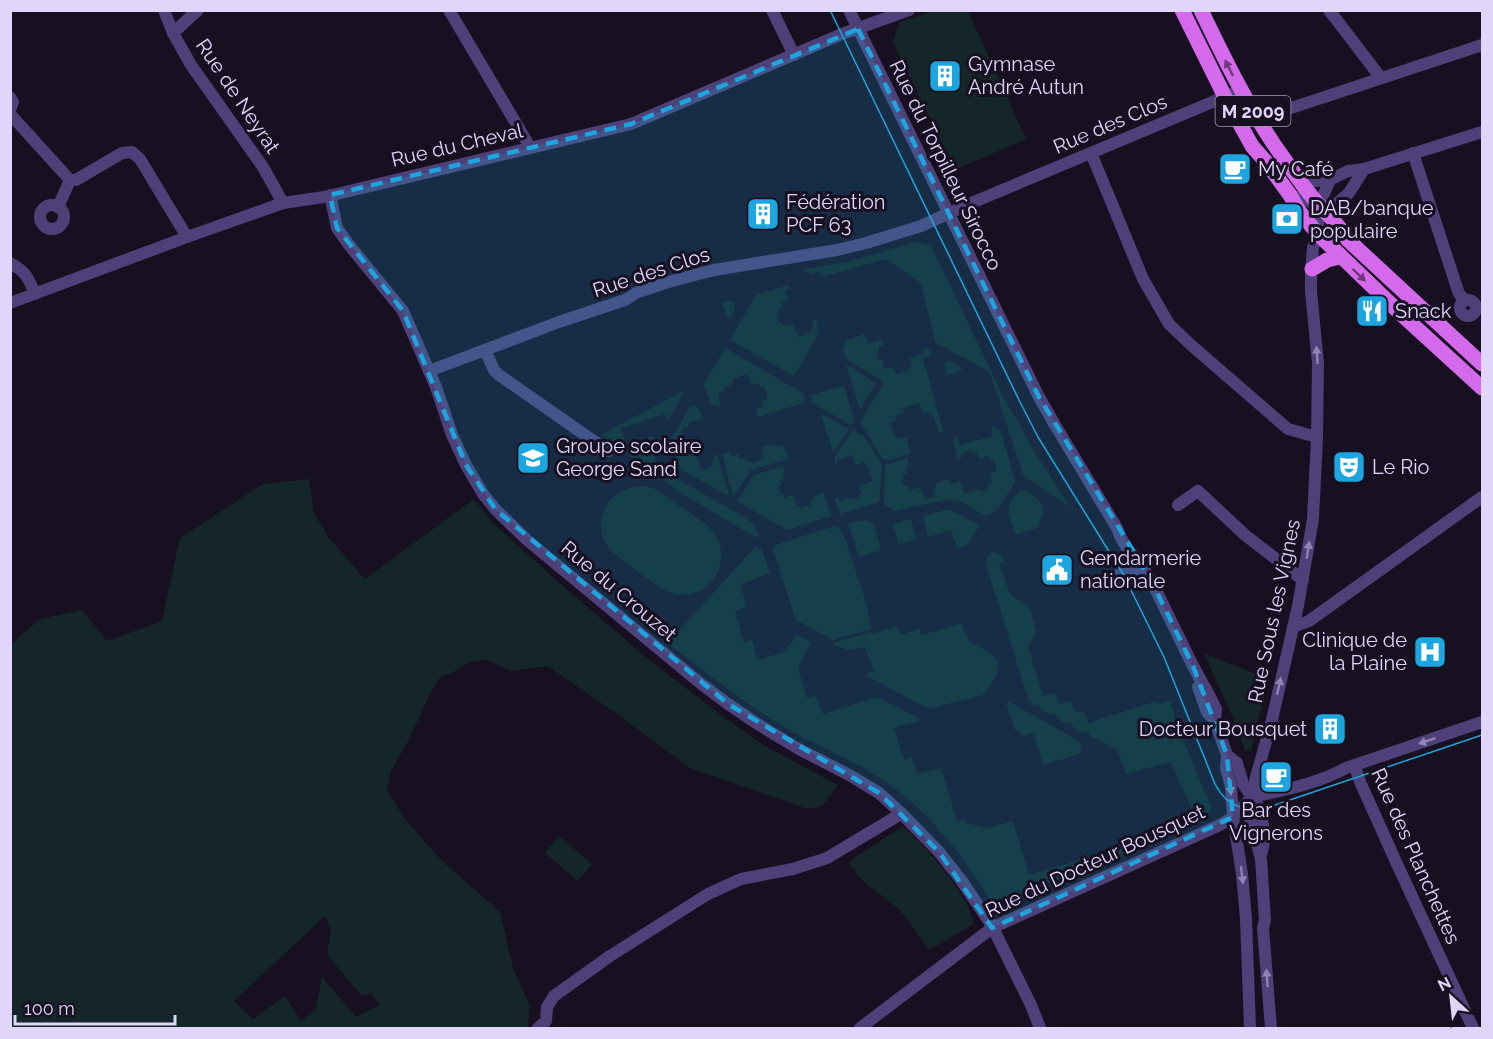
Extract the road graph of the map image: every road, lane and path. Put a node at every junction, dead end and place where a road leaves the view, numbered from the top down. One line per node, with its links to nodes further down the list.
1 (164, 10): 12 (street, Rue de Neyrat)
2 (198, 10): 12 (street)
3 (449, 10): 22 (street)
4 (772, 10): 14 (street)
5 (849, 10): 11 (street, Rue du Torpilleur Sirocco)
6 (858, 10): 11 (street, Rue du Torpilleur Sirocco)
7 (909, 10): 11 (street, Rue du Cheval)
8 (1182, 10): 18 (main road, M 2009)
9 (1200, 10): 16 (main road, M 2009, one-way to 9)
10 (1329, 10): 15 (street)
11 (861, 28): 14 (street, Rue du Cheval); 34 (street, Rue du Torpilleur Sirocco)
12 (173, 33): 31 (street, Rue de Neyrat)
13 (1482, 45): 15 (street)
14 (794, 55): 22 (street, Rue du Cheval)
15 (1381, 78): 20 (street)
16 (1241, 90): 18 (street, Rue des Clos); 20 (main road, M 2009)
17 (10, 97): 19 (street)
18 (1225, 97): 23 (street, Rue des Clos); 30 (main road, M 2009)
19 (10, 112): 26 (street)
20 (1258, 119): 28 (main road, M 2009)
21 (1482, 132): 24 (street)
22 (530, 147): 29 (street, Rue du Cheval)
23 (1092, 153): 34 (street, Rue des Clos); 48 (street)
24 (1413, 153): 25 (street); 42 (street)
25 (1364, 169): 27 (street); 32 (street)
26 (70, 180): 33 (street); 36 (street)
27 (1330, 180): 28 (street); 32 (street)
28 (1301, 182): 32 (main road, M 2009)
29 (330, 195): 31 (street, Rue du Cheval); 46 (street, Rue du Crouzet)
30 (1290, 195): 32 (street); 35 (main road, M 2009)
31 (283, 203): 36 (street, Rue du Cheval)
32 (1319, 205): 35 (street); 37 (main road, M 2009)
33 (58, 207)
34 (952, 212): 44 (street, Rue des Clos); 52 (street, Rue du Torpilleur Sirocco)
35 (1318, 234): 37 (street); 38 (main road, M 2009); 40 (street)
36 (187, 237): 41 (street, Rue du Cheval)
37 (1348, 240): 45 (main road, M 2009)
38 (1341, 257): 40 (main road); 47 (main road, M 2009, one-way to 47)
39 (10, 263): 41 (street)
40 (1312, 269): 48 (street, Rue Sous les Vignes, one-way to 40)
41 (35, 294): 43 (street, Rue du Cheval)
42 (1465, 300)
43 (10, 303)
44 (485, 350): 46 (street, Rue des Clos); 49 (street)
45 (1482, 364)
46 (429, 371): 62 (street, Rue du Crouzet)
47 (1482, 388)
48 (1317, 437): 53 (street, Rue Sous les Vignes, one-way to 48)
49 (608, 452)
50 (1482, 497): 55 (street)
51 (1178, 506): 53 (street)
52 (1140, 562): 54 (street); 57 (street, Rue du Torpilleur Sirocco)
53 (1303, 580): 55 (street, Rue Sous les Vignes)
54 (1090, 585)
55 (1293, 627): 58 (street, Rue Sous les Vignes, one-way to 55)
56 (1482, 722): 60 (street, one-way to 60)
57 (1227, 755): 59 (street, Rue du Torpilleur Sirocco); 63 (street, Rue du Torpilleur Sirocco, one-way to 63)
58 (1262, 757): 59 (street); 61 (street, Rue Sous les Vignes)
59 (1237, 764): 61 (street, Rue du Torpilleur Sirocco)
60 (1354, 765): 61 (street); 71 (street, Rue des Planchettes)
61 (1252, 797): 63 (street, Rue Sous les Vignes); 64 (street)
62 (901, 813): 65 (street, Rue du Crouzet); 66 (street)
63 (1233, 818): 64 (street); 65 (street, Rue du Docteur Bousquet); 69 (street, one-way to 69)
64 (1261, 859): 70 (street, one-way to 64)
65 (992, 928): 67 (street, Rue du Docteur Bousquet); 68 (street, Rue du Crouzet)
66 (538, 1029)
67 (860, 1029)
68 (1040, 1029)
69 (1250, 1029)
70 (1270, 1029)
71 (1473, 1029)

